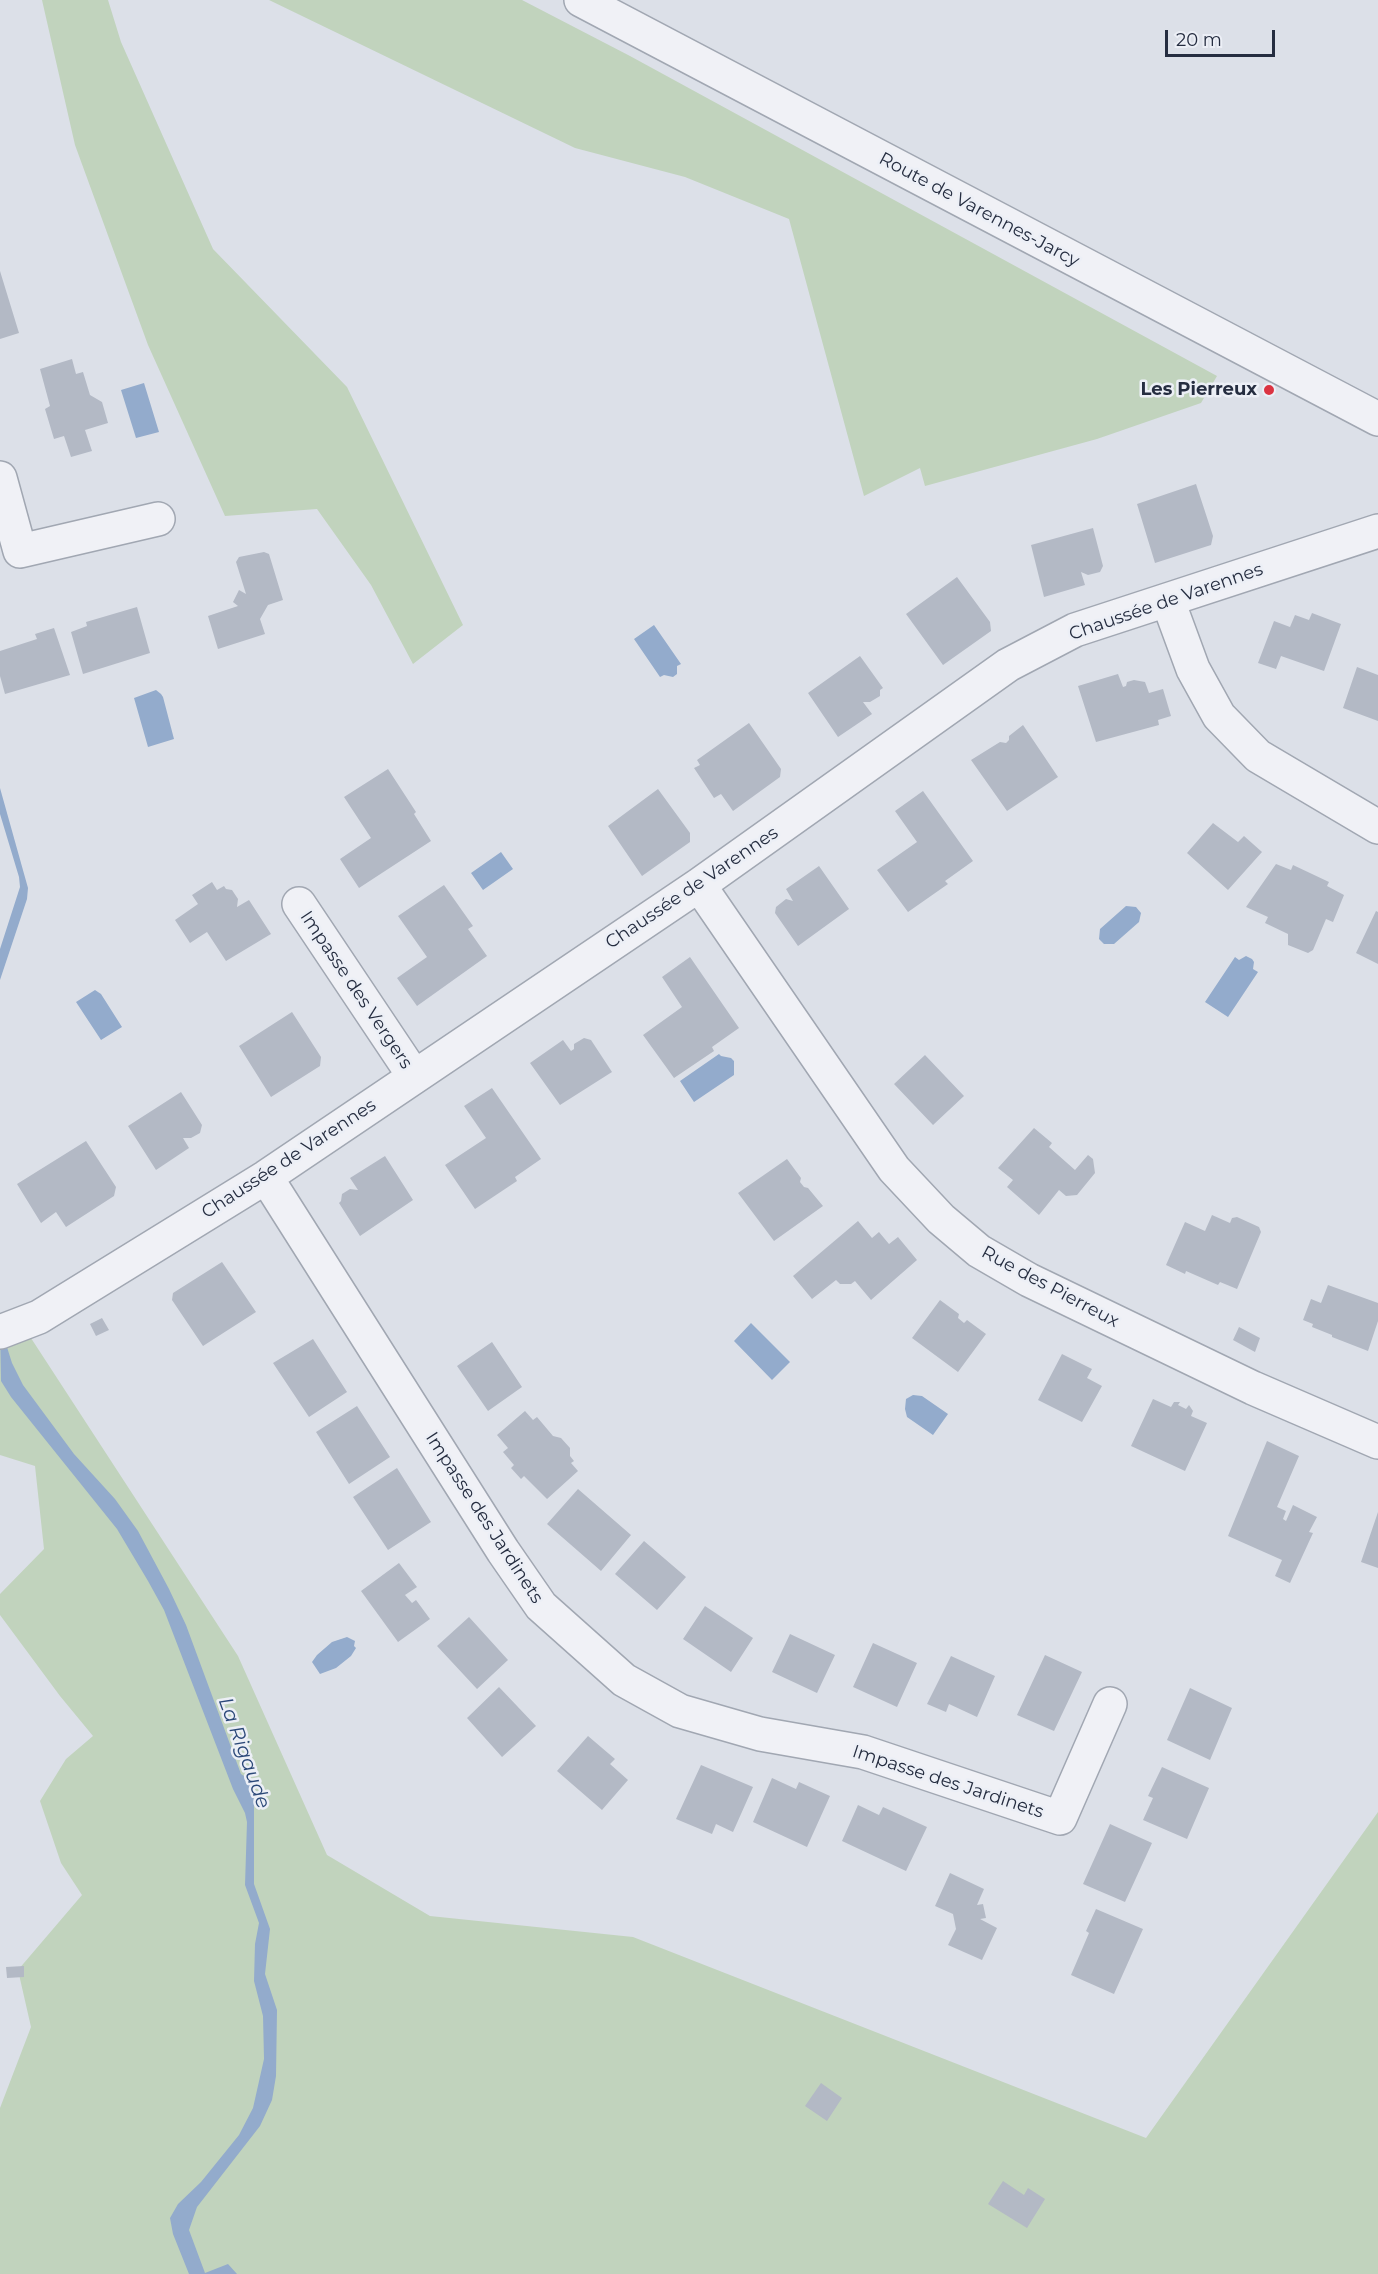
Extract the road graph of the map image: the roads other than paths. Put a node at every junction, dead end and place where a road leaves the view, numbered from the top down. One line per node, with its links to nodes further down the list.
1 (581, 0): 2 (street, Route de Varennes-Jarcy)
2 (1378, 419)
3 (0, 478): 4 (street)
4 (158, 519)
5 (1378, 531): 6 (street, Chaussée de Varennes)
6 (1168, 601): 7 (street); 8 (street, Chaussée de Varennes)
7 (1378, 826)
8 (699, 885): 10 (street, Chaussée de Varennes); 13 (street, Rue des Pierreux)
9 (299, 904): 10 (street, Impasse des Vergers)
10 (414, 1076): 11 (street, Chaussée de Varennes)
11 (266, 1177): 12 (street, Chaussée de Varennes); 14 (street, Impasse des Jardinets)
12 (2, 1332)
13 (1378, 1443)
14 (1110, 1704)

